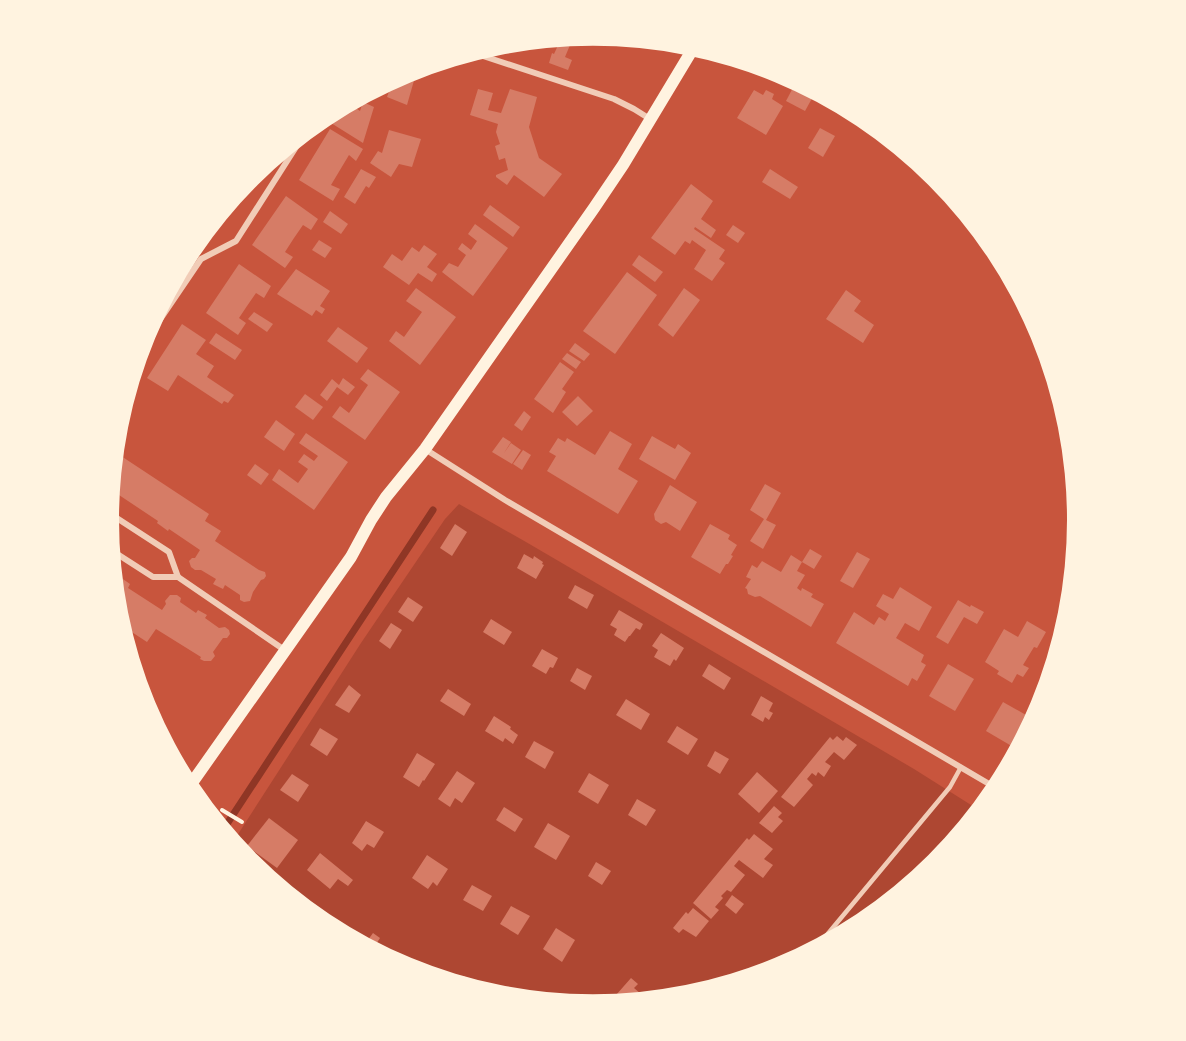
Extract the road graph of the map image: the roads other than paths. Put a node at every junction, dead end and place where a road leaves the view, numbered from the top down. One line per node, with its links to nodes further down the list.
1 (688, 57): 3 (main road)
2 (490, 58): 3 (street)
3 (651, 120): 6 (main road)
4 (291, 155): 5 (street)
5 (177, 295)
6 (425, 449): 10 (main road); 11 (street)
7 (119, 520): 9 (street)
8 (120, 556): 9 (street)
9 (178, 577): 10 (street)
10 (286, 651): 12 (main road)
11 (961, 767): 13 (street); 14 (lane)
12 (195, 778)
13 (988, 783)
14 (830, 931)

